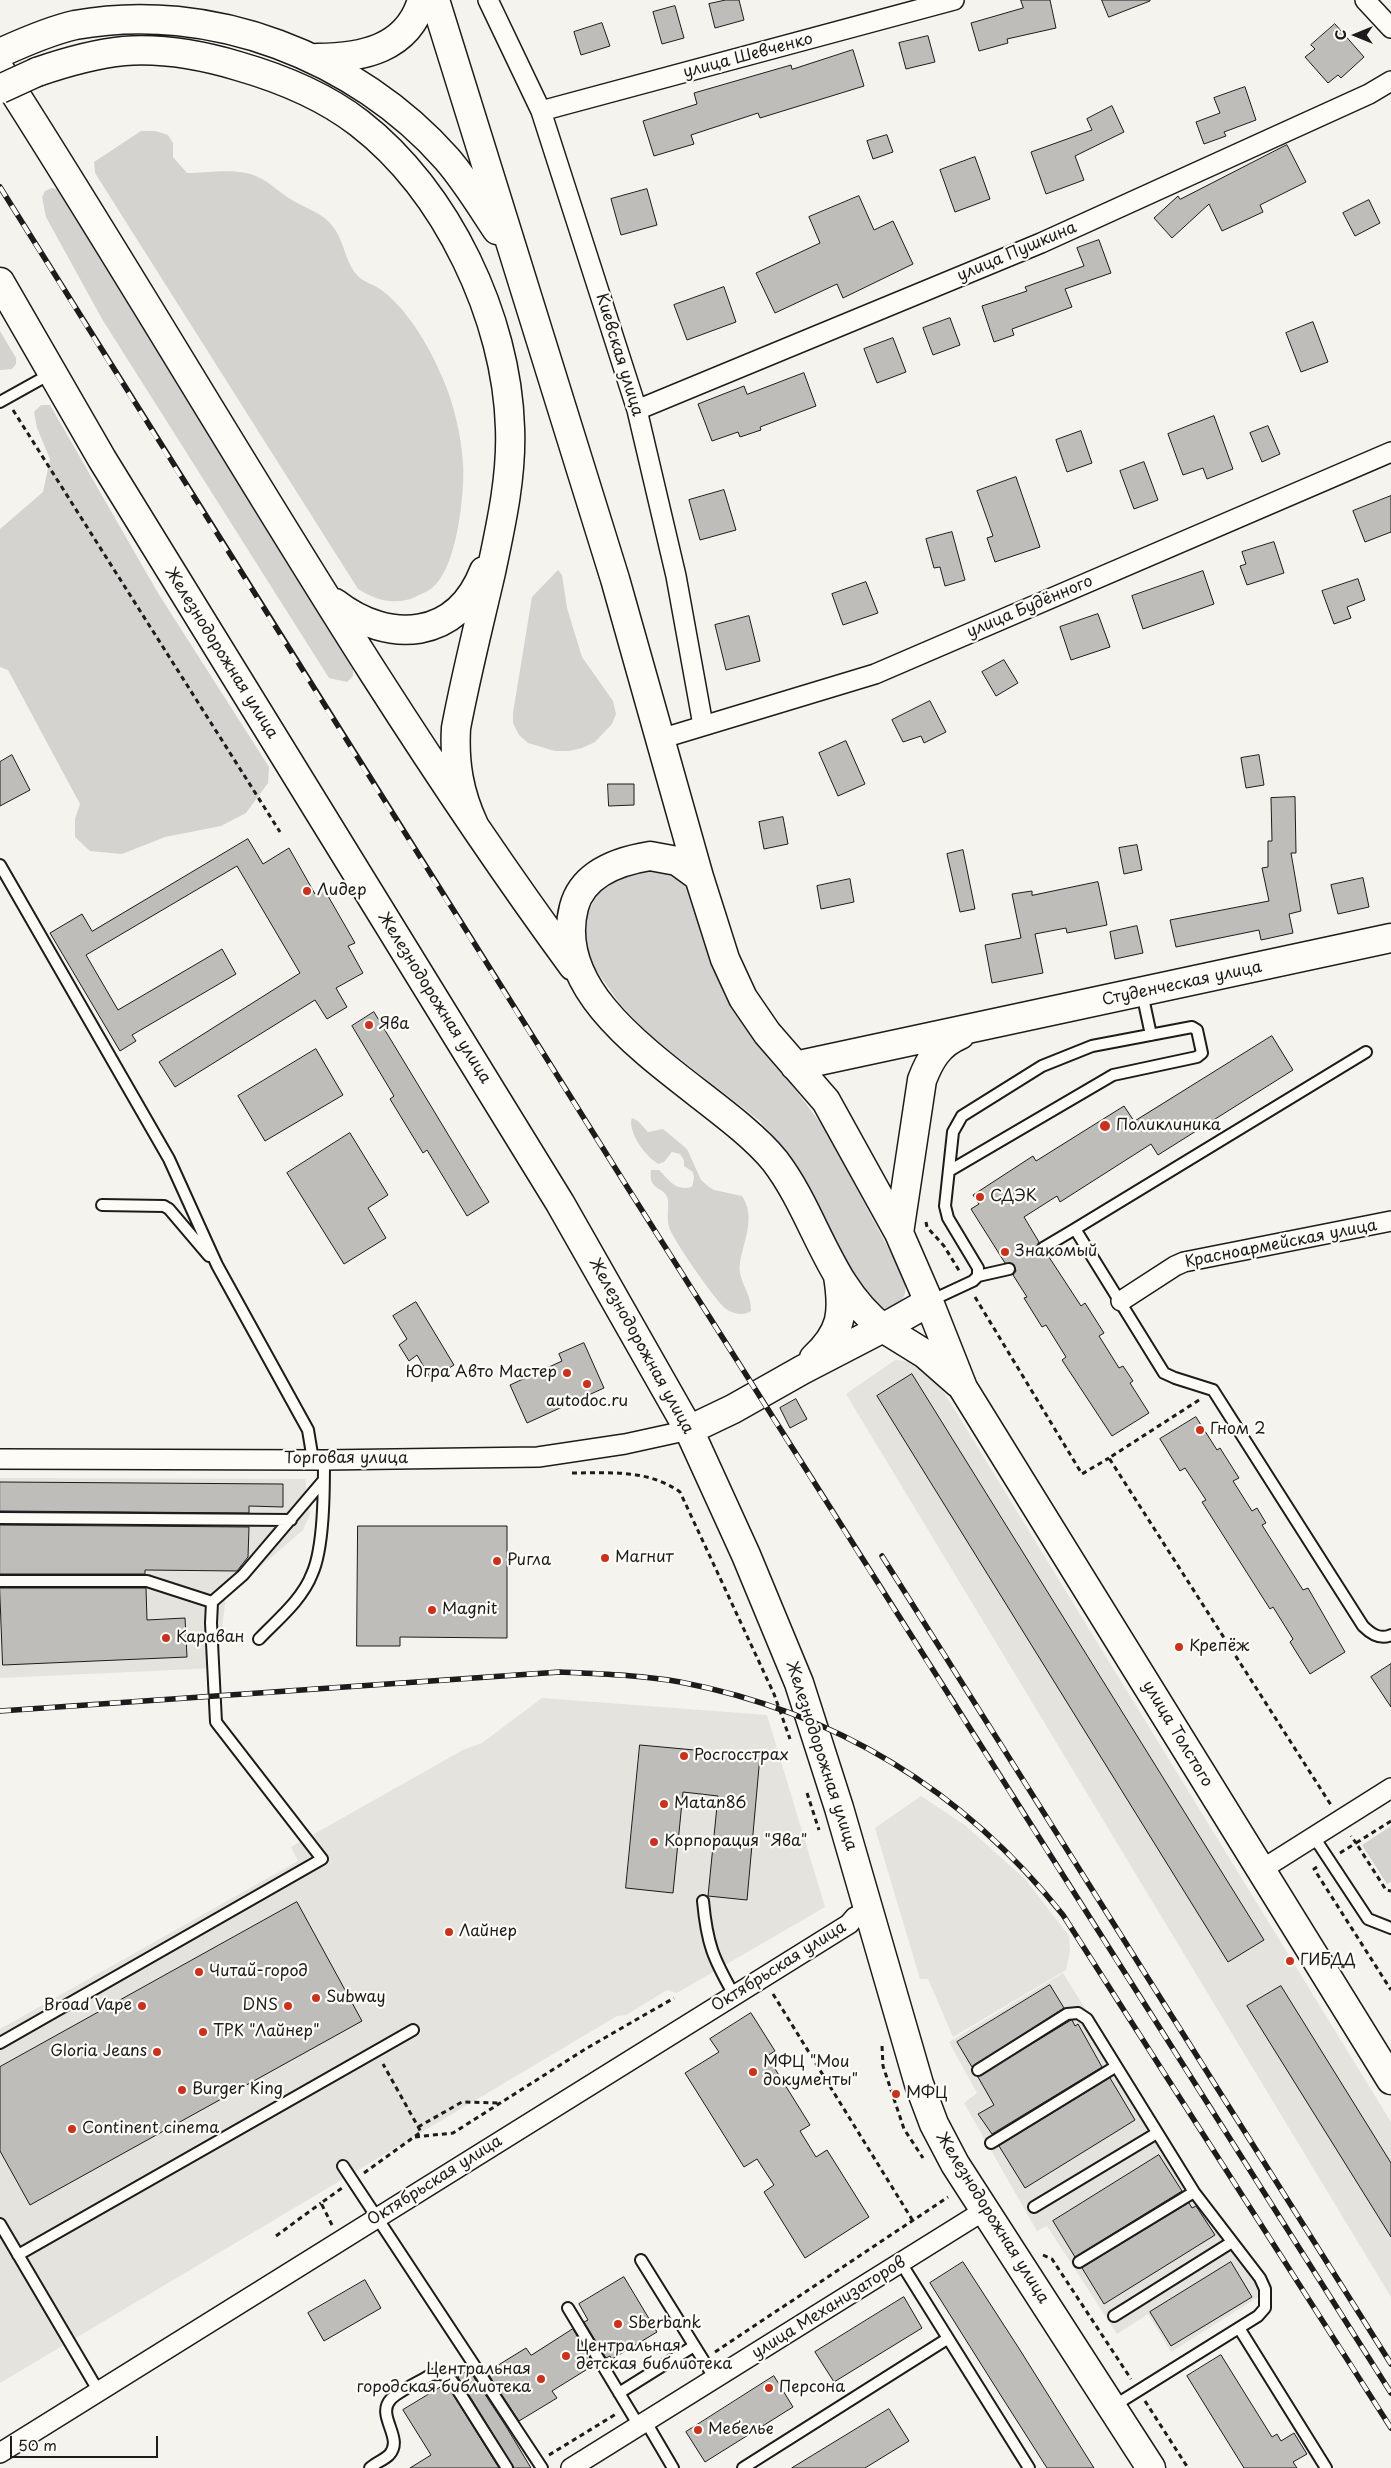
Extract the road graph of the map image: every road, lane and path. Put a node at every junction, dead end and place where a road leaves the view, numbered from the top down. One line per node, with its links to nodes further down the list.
1 (422, 0): 8 (street)
2 (435, 0): 14 (street)
3 (488, 0): 12 (street, Киевская улица)
4 (954, 0): 12 (street, улица Шевченко)
5 (1366, 0): 6 (street)
6 (1391, 28)
7 (11, 48): 8 (street)
8 (317, 58): 14 (street)
9 (0, 70): 20 (street)
10 (1391, 81): 17 (street, улица Пушкина)
11 (0, 89): 19 (street, bridge)
12 (541, 111): 17 (street, Киевская улица)
13 (0, 282): 15 (street, Железнодорожная улица)
14 (525, 285): 22 (street)
15 (52, 373): 16 (lane); 52 (street, Железнодорожная улица)
16 (3, 400): 24 (path)
17 (637, 410): 21 (street, Киевская улица)
18 (1391, 452): 21 (street, улица Будённого)
19 (500, 530): 20 (street); 23 (street)
20 (324, 595): 23 (street)
21 (703, 725): 22 (street, улица Будённого)
22 (660, 739): 26 (street)
23 (474, 825): 28 (street)
24 (280, 832)
25 (0, 865): 41 (lane)
26 (699, 877): 28 (street); 33 (street)
27 (1391, 938): 29 (street, Студенческая улица)
28 (580, 975): 43 (street)
29 (1142, 993): 30 (street, Студенческая улица); 31 (lane)
30 (973, 1029): 33 (street); 39 (street)
31 (1151, 1035): 34 (lane); 34 (lane)
32 (1366, 1052): 38 (lane)
33 (795, 1066): 39 (street)
34 (949, 1171): 44 (lane)
35 (102, 1205): 41 (lane)
36 (925, 1220): 45 (path)
37 (1391, 1221): 46 (street, Красноармейская улица)
38 (1075, 1229): 40 (lane); 46 (lane)
39 (899, 1233): 47 (street)
40 (1043, 1248)
41 (217, 1265): 55 (lane)
42 (1009, 1269): 44 (lane)
43 (837, 1273): 48 (street); 49 (street)
44 (978, 1276): 45 (lane)
45 (967, 1284): 47 (lane); 54 (path)
46 (1120, 1301): 51 (lane)
47 (929, 1302): 48 (street); 50 (street)
48 (884, 1328): 49 (street); 50 (street)
49 (802, 1370): 52 (street)
50 (963, 1388): 73 (street, улица Толстого)
51 (1213, 1390): 54 (path); 62 (lane)
52 (689, 1430): 55 (street, Торговая улица); 76 (street, Железнодорожная улица)
53 (0, 1458): 55 (street, Торговая улица)
54 (1109, 1458): 67 (path)
55 (318, 1460): 57 (lane)
56 (566, 1473): 64 (path)
57 (323, 1481): 59 (lane); 63 (lane)
58 (0, 1518): 59 (lane)
59 (291, 1520): 61 (lane)
60 (0, 1581): 61 (lane)
61 (212, 1602): 83 (lane)
62 (1391, 1635)
63 (259, 1639)
64 (791, 1742)
65 (805, 1786): 69 (path)
66 (1391, 1788): 67 (street)
67 (1340, 1819): 70 (street); 71 (path)
68 (1391, 1821): 71 (path)
69 (819, 1832)
70 (1314, 1837): 73 (street); 77 (lane)
71 (1356, 1844): 74 (path)
72 (1314, 1869): 78 (path)
73 (1261, 1870): 87 (street, улица Толстого)
74 (1391, 1891)
75 (703, 1902): 80 (lane)
76 (870, 1910): 80 (street, Октябрьская улица); 99 (street, Железнодорожная улица)
77 (1391, 1928)
78 (1391, 1990)
79 (772, 1993): 101 (path)
80 (734, 1995): 100 (street, Октябрьская улица)
81 (674, 1998): 88 (path)
82 (413, 2030): 84 (lane)
83 (0, 2043)
84 (376, 2051): 89 (path); 107 (lane)
85 (1115, 2067): 86 (lane); 90 (lane); 92 (lane)
86 (978, 2070)
87 (1390, 2076)
88 (502, 2103): 89 (path); 91 (path)
89 (418, 2127): 91 (path)
90 (1156, 2133): 95 (lane); 98 (lane)
91 (415, 2137): 94 (path)
92 (991, 2143)
93 (343, 2166): 94 (lane)
94 (352, 2181): 97 (path); 100 (lane)
95 (1194, 2192): 105 (lane); 109 (lane)
96 (949, 2198): 101 (path)
97 (320, 2203): 103 (path); 104 (path)
98 (1034, 2207)
99 (985, 2210): 110 (street, улица Механизаторов); 122 (street, Железнодорожная улица)
100 (376, 2217): 104 (street, Октябрьская улица); 125 (lane)
101 (914, 2221): 111 (path)
102 (0, 2224): 107 (lane)
103 (276, 2236)
104 (340, 2240): 119 (street, Октябрьская улица)
105 (1232, 2242): 113 (lane); 114 (lane)
106 (1036, 2251): 118 (path)
107 (18, 2255): 119 (lane)
108 (641, 2260): 116 (lane)
109 (1079, 2262)
110 (901, 2263): 115 (lane); 117 (street, улица Механизаторов)
111 (805, 2294)
112 (568, 2308): 120 (lane)
113 (1114, 2316)
114 (1239, 2328): 118 (lane); 134 (lane)
115 (947, 2340): 130 (lane); 131 (lane)
116 (694, 2346): 117 (lane); 120 (lane)
117 (715, 2379): 123 (street, улица Механизаторов)
118 (1138, 2391): 122 (lane); 133 (path)
119 (99, 2392): 124 (street, Октябрьская улица)
120 (619, 2393): 121 (lane)
121 (627, 2407): 123 (lane); 125 (path)
122 (1111, 2407): 132 (street, Железнодорожная улица)
123 (642, 2424): 128 (street, улица Механизаторов); 129 (lane)
124 (0, 2453)
125 (540, 2464)
126 (370, 2468): 127 (lane)
127 (507, 2468)
128 (571, 2468)
129 (673, 2468)
130 (743, 2468)
131 (1029, 2468)
132 (1151, 2468)
133 (1188, 2468)
134 (1326, 2468)

